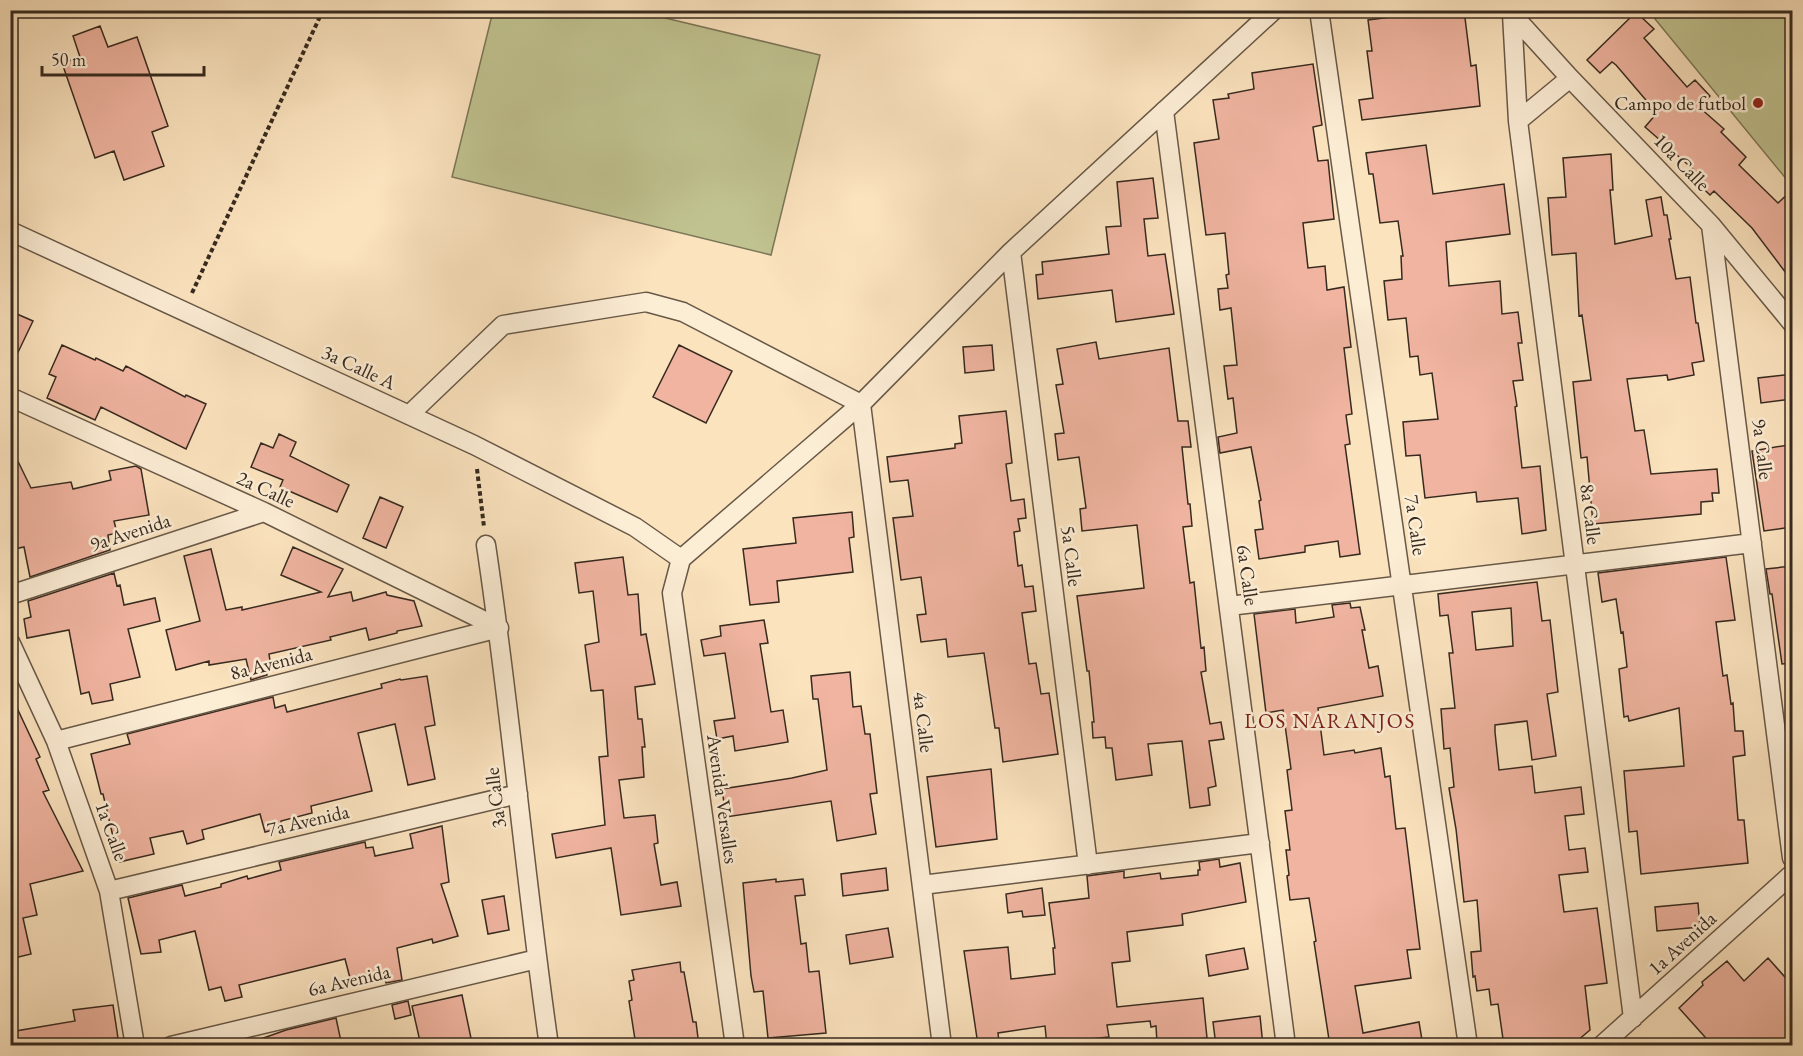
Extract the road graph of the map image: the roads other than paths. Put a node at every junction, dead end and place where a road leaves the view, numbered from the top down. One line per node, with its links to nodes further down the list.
1 (1274, 10): 5 (street)
2 (1319, 10): 19 (street, 7a Calle)
3 (1510, 12): 4 (street, 10a Calle); 6 (street, 8a Calle)
4 (1570, 78): 6 (street); 7 (street, 10a Calle)
5 (1164, 111): 9 (street); 21 (street, 6a Calle)
6 (1518, 121): 18 (street, 8a Calle)
7 (1711, 225): 10 (street, 10a Calle); 15 (street, 9a Calle)
8 (10, 231): 13 (street, 3a Calle A)
9 (1011, 252): 12 (street); 28 (street, 5a Calle)
10 (1792, 323)
11 (10, 397): 14 (street, 2a Calle)
12 (861, 404): 13 (street); 17 (street); 30 (street, 4a Calle)
13 (409, 415): 17 (street, 3a Calle A)
14 (264, 512): 20 (street, 9a Avenida); 22 (street, 2a Calle)
15 (1752, 543): 18 (street); 27 (street, 9a Calle)
16 (486, 545): 22 (street, 3a Calle)
17 (681, 559): 37 (street, Avenida Versalles)
18 (1575, 565): 19 (street); 33 (street, 8a Calle)
19 (1402, 585): 21 (street); 40 (street, 7a Calle)
20 (10, 595)
21 (1229, 606): 26 (street, 6a Calle)
22 (499, 628): 24 (street, 8a Avenida); 25 (street, 3a Calle)
23 (10, 642): 24 (street, 1a Calle)
24 (56, 741): 31 (street, 1a Calle)
25 (518, 794): 31 (street, 7a Avenida); 32 (street, 3a Calle)
26 (1260, 843): 28 (street); 39 (street, 6a Calle)
27 (1792, 858)
28 (1088, 865): 30 (street)
29 (1792, 874): 33 (street, 1a Avenida)
30 (922, 885): 38 (street, 4a Calle)
31 (110, 891): 34 (street, 1a Calle)
32 (537, 959): 35 (street, 6a Avenida); 36 (street, 3a Calle)
33 (1633, 1018): 41 (street, 1a Avenida)
34 (135, 1046)
35 (171, 1046)
36 (549, 1046)
37 (735, 1046)
38 (942, 1046)
39 (1286, 1046)
40 (1468, 1046)
41 (1601, 1046)

